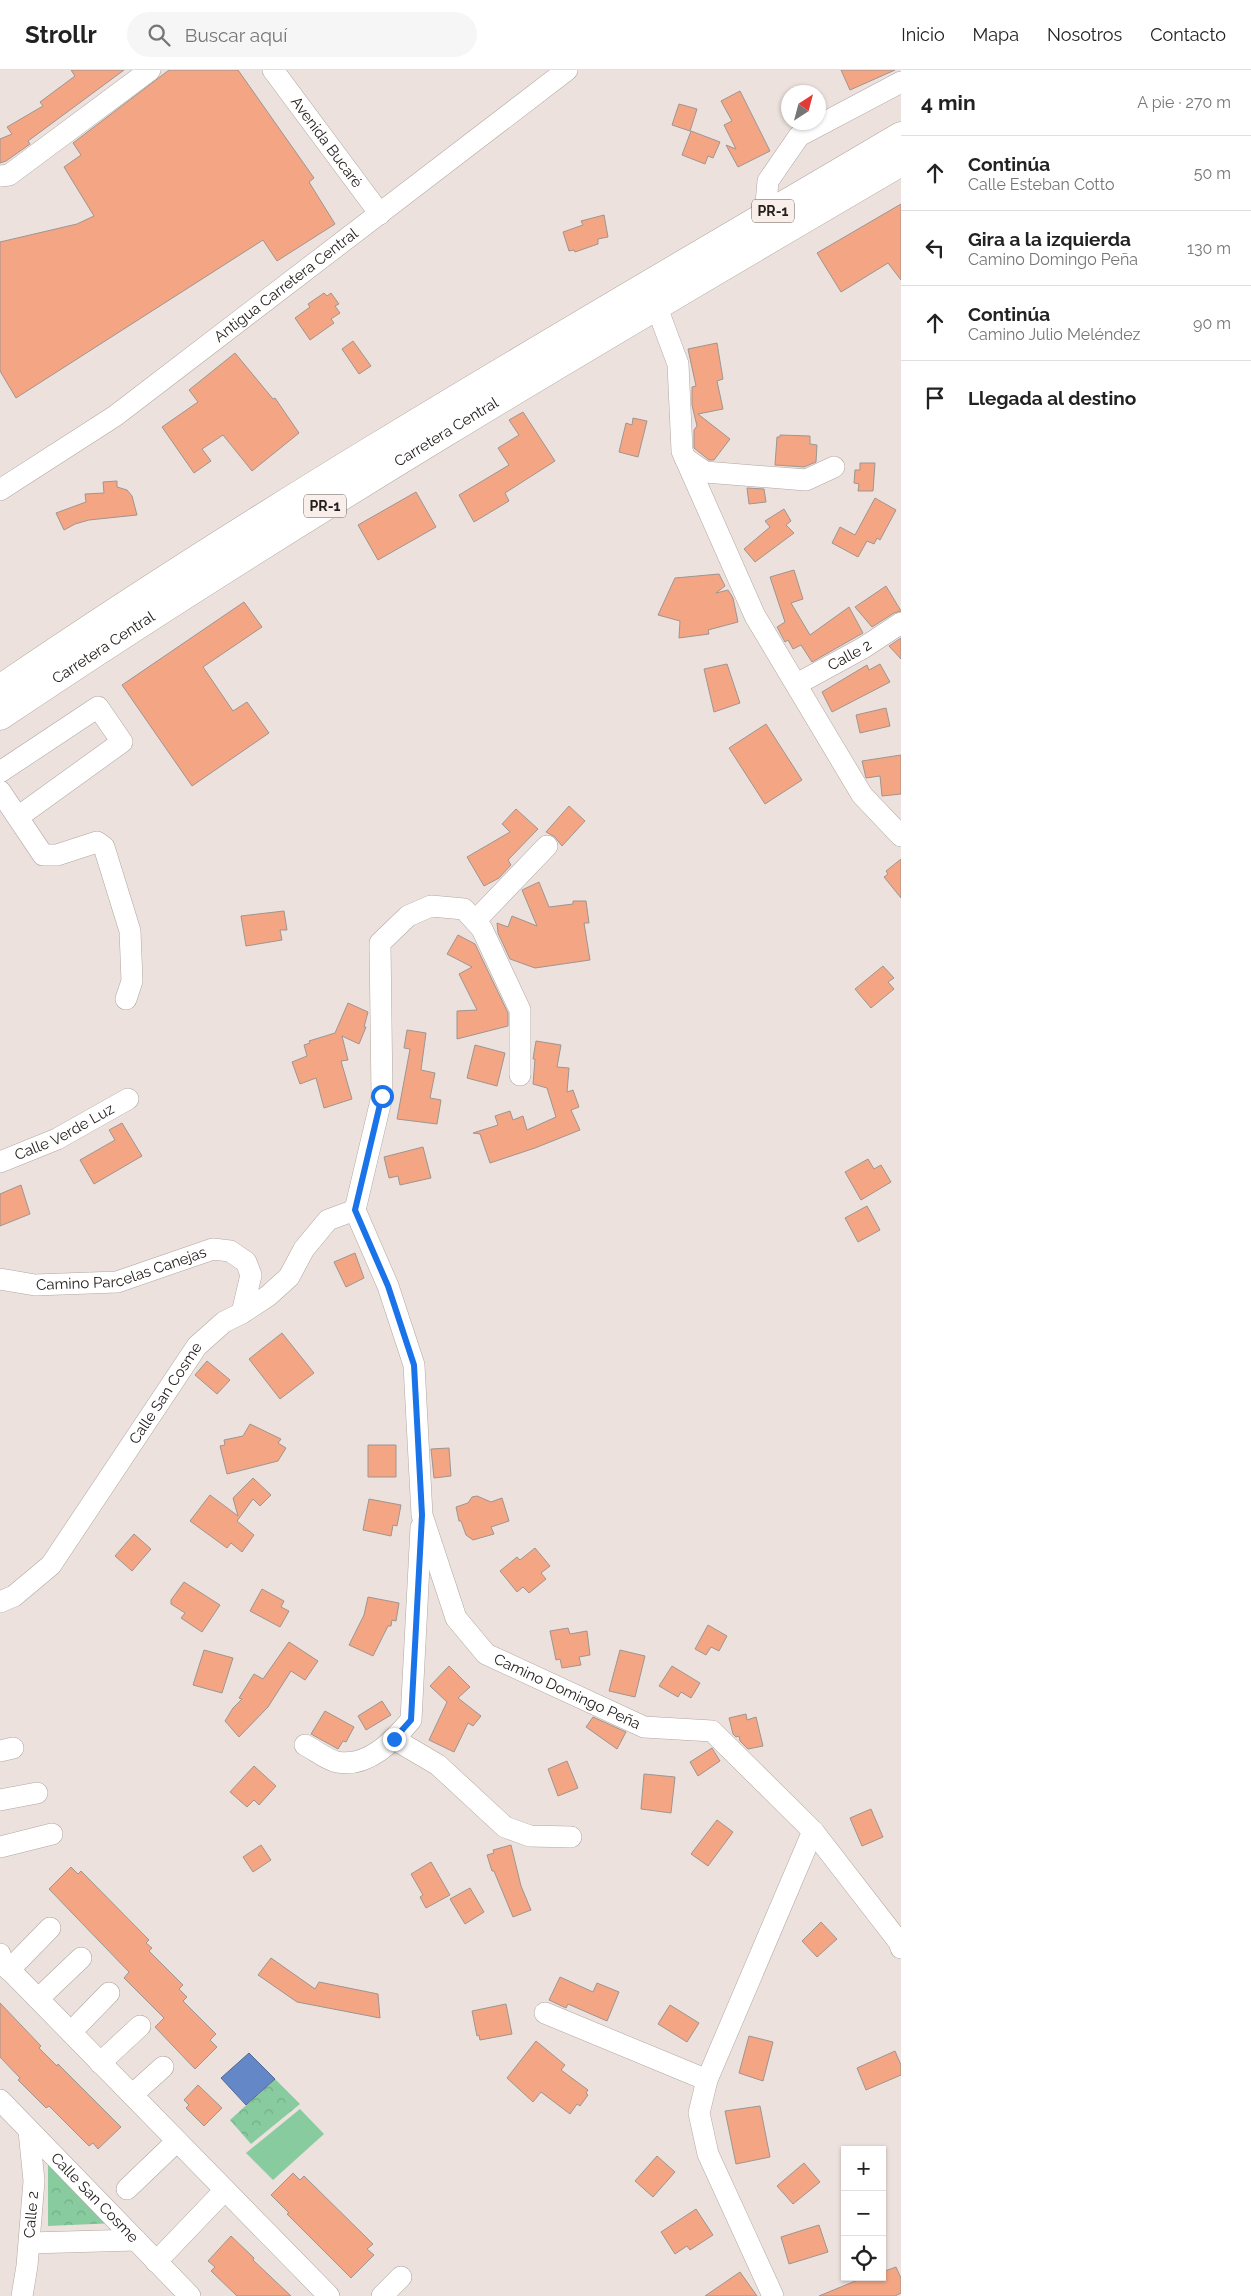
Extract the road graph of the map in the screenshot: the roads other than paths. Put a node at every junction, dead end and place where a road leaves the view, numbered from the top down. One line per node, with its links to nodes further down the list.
1 (150, 70): 7 (street)
2 (273, 70): 8 (street, Avenida Bucaré)
3 (567, 70): 8 (street, Antigua Carretera Central)
4 (901, 82): 9 (street)
5 (901, 136): 9 (highway, Carretera Central / PR-1)
6 (901, 162): 10 (highway, Carretera Central / PR-1)
7 (0, 176)
8 (380, 214): 13 (street, Antigua Carretera Central)
9 (765, 216): 10 (highway, Carretera Central / PR-1)
10 (651, 296): 11 (street); 16 (highway, Carretera Central / PR-1); 17 (highway, Carretera Central / PR-1)
11 (685, 458): 12 (street); 15 (street)
12 (834, 467)
13 (0, 490)
14 (901, 623): 15 (street, Calle 2)
15 (797, 684): 21 (street)
16 (0, 689)
17 (0, 716)
18 (0, 772): 20 (street)
19 (0, 791): 20 (street)
20 (18, 817): 24 (street)
21 (901, 836)
22 (547, 846): 23 (street)
23 (475, 921): 25 (street); 28 (street)
24 (126, 999)
25 (520, 1075)
26 (128, 1099): 27 (street, Calle Verde Luz)
27 (0, 1162)
28 (355, 1210): 30 (street, Calle San Cosme); 31 (street, Camino Domingo Peña)
29 (0, 1279): 30 (street, Camino Parcelas Canejas)
30 (242, 1313): 32 (street, Calle San Cosme)
31 (422, 1515): 33 (street); 37 (street, Camino Domingo Peña)
32 (0, 1602)
33 (394, 1739): 34 (street); 39 (street)
34 (306, 1745)
35 (37, 1793): 36 (street)
36 (0, 1800)
37 (813, 1831): 42 (street, Camino Domingo Peña); 52 (street)
38 (52, 1834): 40 (street)
39 (571, 1838)
40 (0, 1847)
41 (50, 1928): 44 (street)
42 (901, 1948)
43 (81, 1958): 46 (street)
44 (5, 1962): 46 (street)
45 (108, 1993): 49 (street)
46 (38, 1999): 49 (street)
47 (545, 2013): 52 (street)
48 (140, 2026): 50 (street)
49 (70, 2032): 50 (street)
50 (100, 2063): 53 (street)
51 (164, 2067): 53 (street)
52 (707, 2080): 67 (street)
53 (132, 2095): 56 (street)
54 (0, 2100): 55 (street, Calle San Cosme)
55 (30, 2131): 59 (street, Calle San Cosme); 60 (street, Calle 2)
56 (177, 2141): 57 (street); 58 (street)
57 (127, 2189)
58 (225, 2190): 61 (street); 65 (street)
59 (136, 2240): 60 (street); 61 (street, Calle San Cosme)
60 (30, 2243): 63 (street, Calle 2)
61 (156, 2262): 64 (street, Calle San Cosme)
62 (401, 2277): 66 (street)
63 (22, 2296)
64 (190, 2296)
65 (329, 2296)
66 (382, 2296)
67 (773, 2296)

